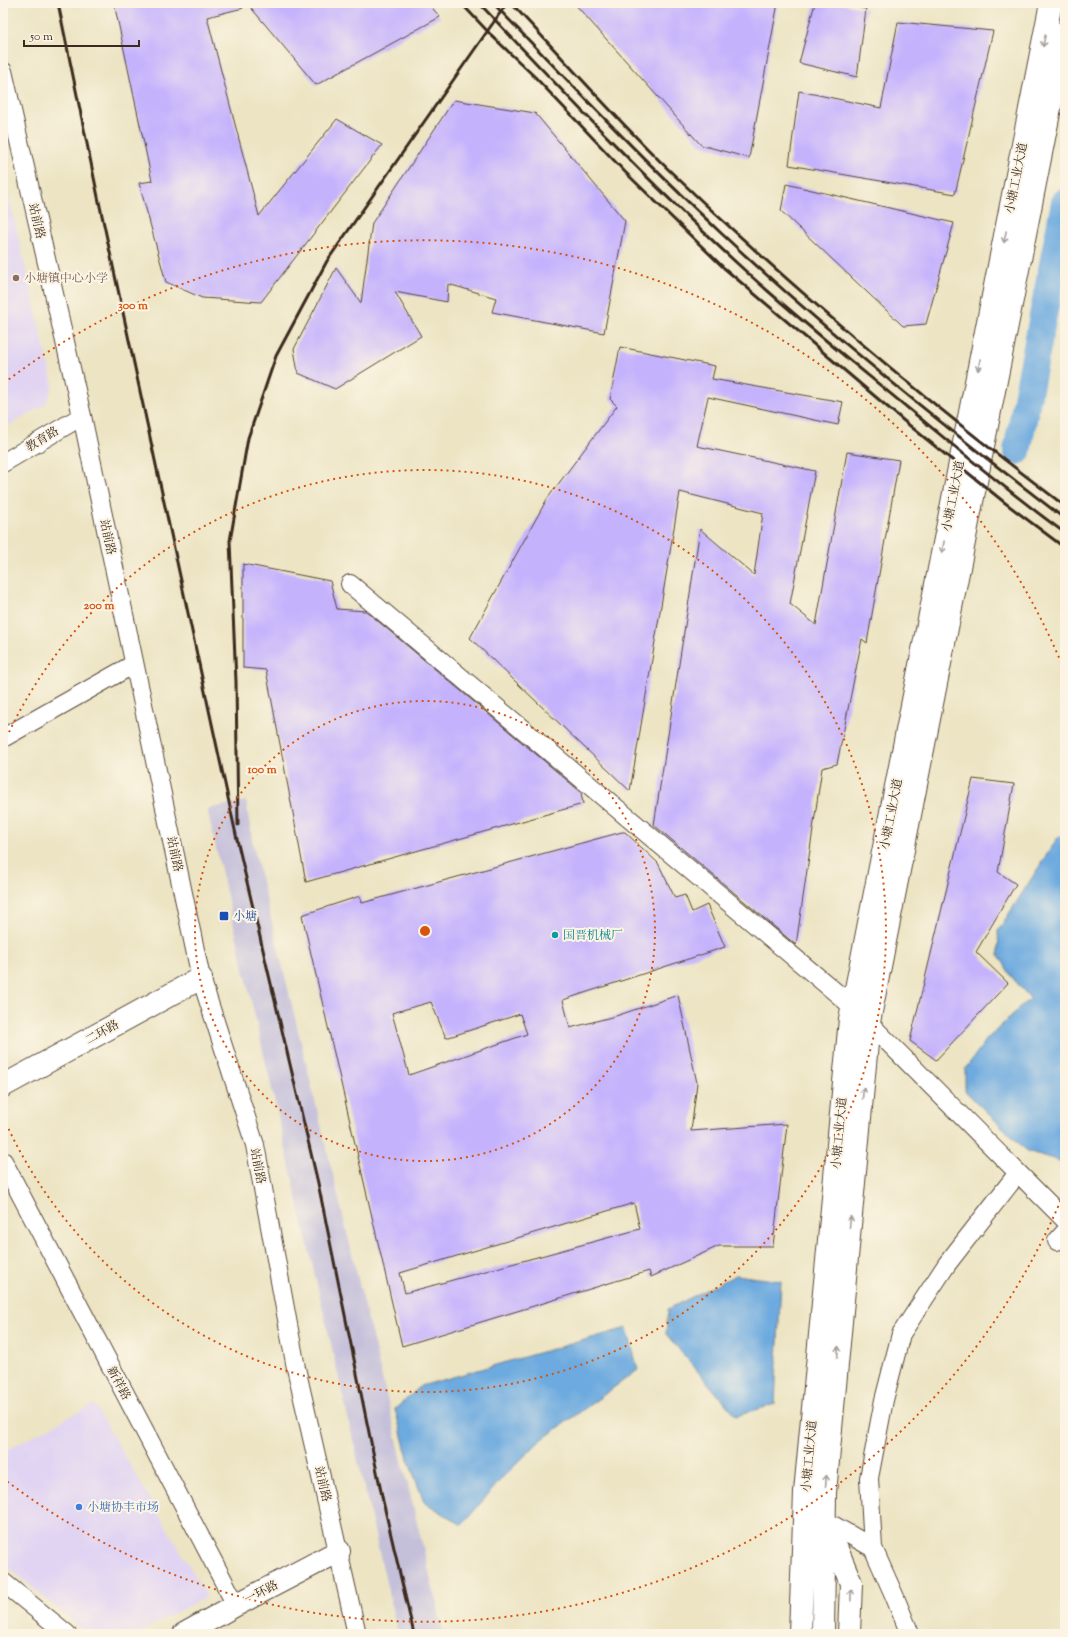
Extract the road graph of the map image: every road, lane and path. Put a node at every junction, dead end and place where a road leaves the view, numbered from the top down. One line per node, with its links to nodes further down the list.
1 (1051, 3): 10 (main road, 小塘工业大道, one-way to 10)
2 (1065, 32): 11 (main road, 小塘工业大道)
3 (3, 71): 4 (street, 站前路)
4 (82, 416): 5 (street, 教育路); 7 (street, 站前路)
5 (3, 463)
6 (350, 584): 10 (street)
7 (134, 664): 8 (street); 9 (street, 站前路)
8 (3, 738)
9 (201, 978): 12 (main road, 二环路); 18 (street, 站前路)
10 (852, 1006): 11 (street); 21 (main road, 小塘工业大道)
11 (869, 1022): 14 (street); 16 (main road, 小塘工业大道, one-way to 11)
12 (3, 1086)
13 (3, 1161): 20 (street, 新祥路)
14 (1018, 1173): 15 (street); 17 (street)
15 (1065, 1220)
16 (824, 1520): 17 (street); 27 (main road, 小塘工业大道); 28 (main road, one-way to 16)
17 (873, 1548): 29 (street)
18 (339, 1551): 20 (main road, 一环路); 24 (street, 站前路)
19 (3, 1582): 22 (street)
20 (236, 1605): 23 (main road, 一环路)
21 (801, 1609): 25 (main road); 26 (main road, 小塘工业大道)
22 (67, 1634)
23 (184, 1634)
24 (357, 1634)
25 (795, 1634)
26 (800, 1634)
27 (823, 1634)
28 (849, 1634)
29 (910, 1634)

